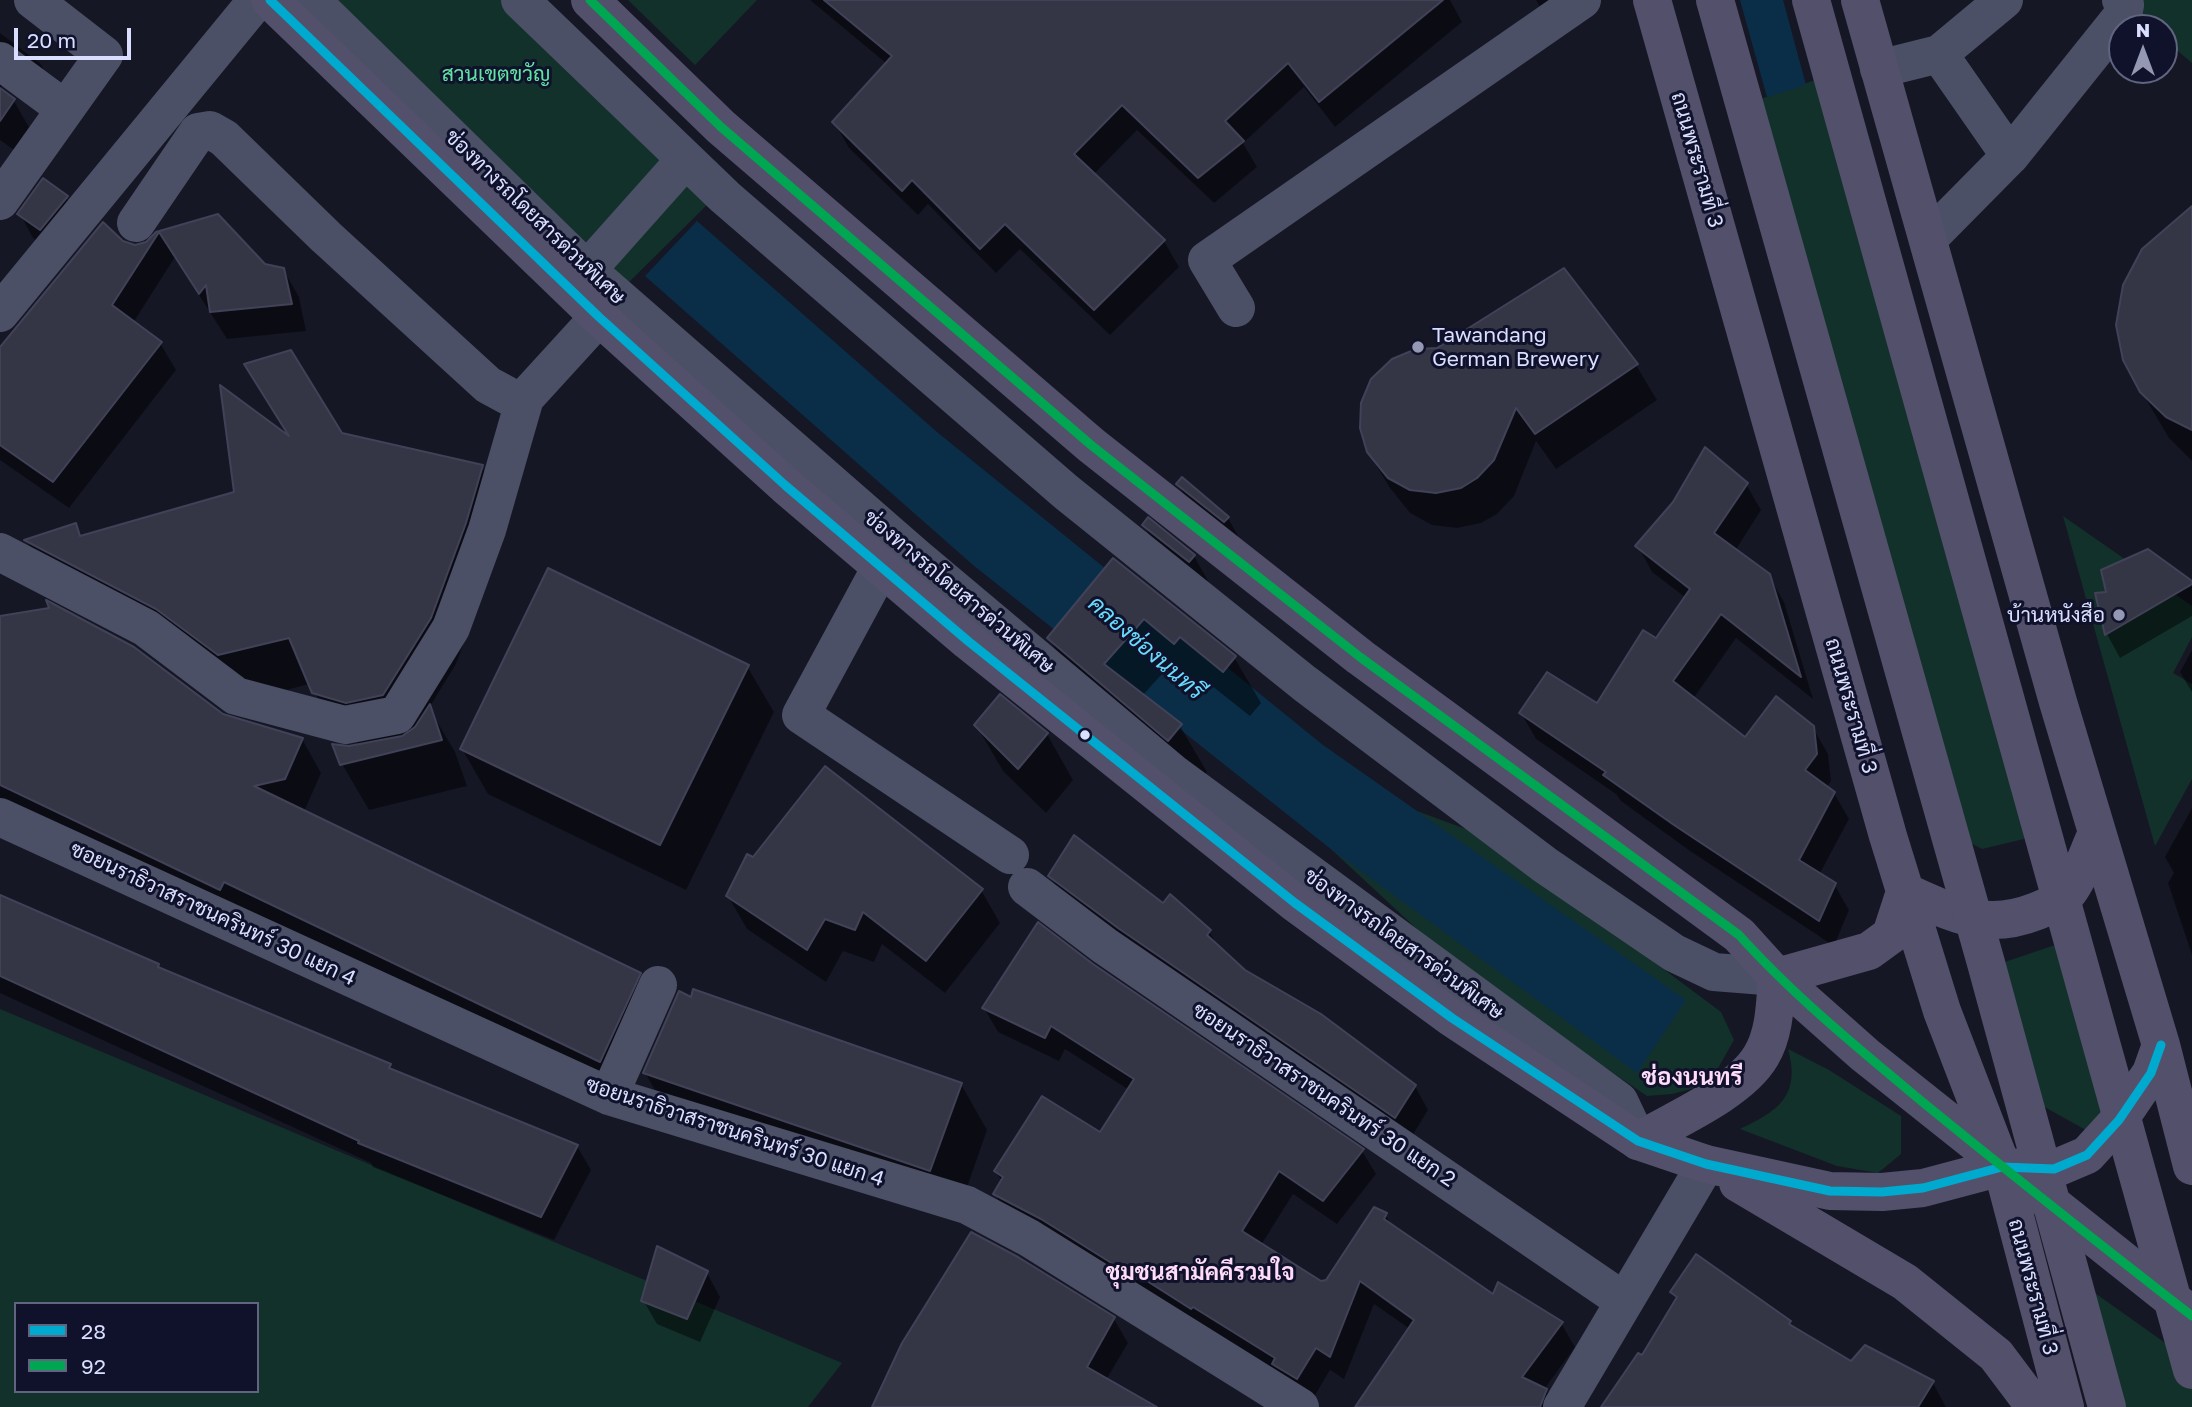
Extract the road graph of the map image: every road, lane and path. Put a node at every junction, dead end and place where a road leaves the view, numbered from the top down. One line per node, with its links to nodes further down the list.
1 (33, 0): 17 (street)
2 (257, 0): 25 (street)
3 (270, 0): 26 (main road)
4 (311, 0): 23 (street, ช่องทางรถโดยสารด่วนพิเศษ)
5 (520, 0): 19 (street)
6 (590, 0): 33 (main road)
7 (1582, 0): 24 (street)
8 (1652, 0): 32 (main road, ถนนพระรามที่ 3)
9 (1715, 0): 48 (main road, ถนนพระรามที่ 3, bridge)
10 (1811, 0): 43 (main road, bridge)
11 (1860, 0): 16 (main road)
12 (2004, 0): 14 (street)
13 (2121, 0): 18 (street)
14 (1939, 54): 16 (street); 18 (street)
15 (0, 61): 17 (street)
16 (1879, 69): 22 (main road)
17 (65, 109): 20 (street)
18 (2010, 156): 22 (street)
19 (685, 160): 23 (street); 33 (street)
20 (0, 201)
21 (136, 223): 27 (street)
22 (1928, 239): 31 (main road)
23 (587, 270): 37 (street, ช่องทางรถโดยสารด่วนพิเศษ)
24 (1236, 307)
25 (0, 313)
26 (599, 317): 27 (street); 29 (main road)
27 (525, 398): 28 (street)
28 (0, 552)
29 (881, 566): 37 (main road); 41 (street, ซอยนราธิวาสราชนครินทร์ 30 แยก 2)
30 (0, 817): 36 (street, ซอยนราธิวาสราชนครินทร์ 30 แยก 4)
31 (2097, 833): 32 (main road); 35 (main road)
32 (1905, 892): 33 (main road); 40 (main road, ถนนพระรามที่ 3)
33 (1777, 977): 37 (main road); 40 (main road)
34 (658, 985): 36 (street)
35 (2161, 1045): 39 (main road); 40 (main road)
36 (609, 1096): 44 (street, ซอยนราธิวาสราชนครินทร์ 30 แยก 4)
37 (1638, 1141): 38 (main road)
38 (1706, 1164): 40 (main road); 41 (street); 46 (main road)
39 (2192, 1166)
40 (2001, 1167): 42 (main road); 47 (main road, ถนนพระรามที่ 3)
41 (1624, 1301): 45 (street)
42 (2192, 1316)
43 (2192, 1370)
44 (1300, 1407)
45 (1562, 1407)
46 (2035, 1407)
47 (2066, 1407)
48 (2107, 1407)

